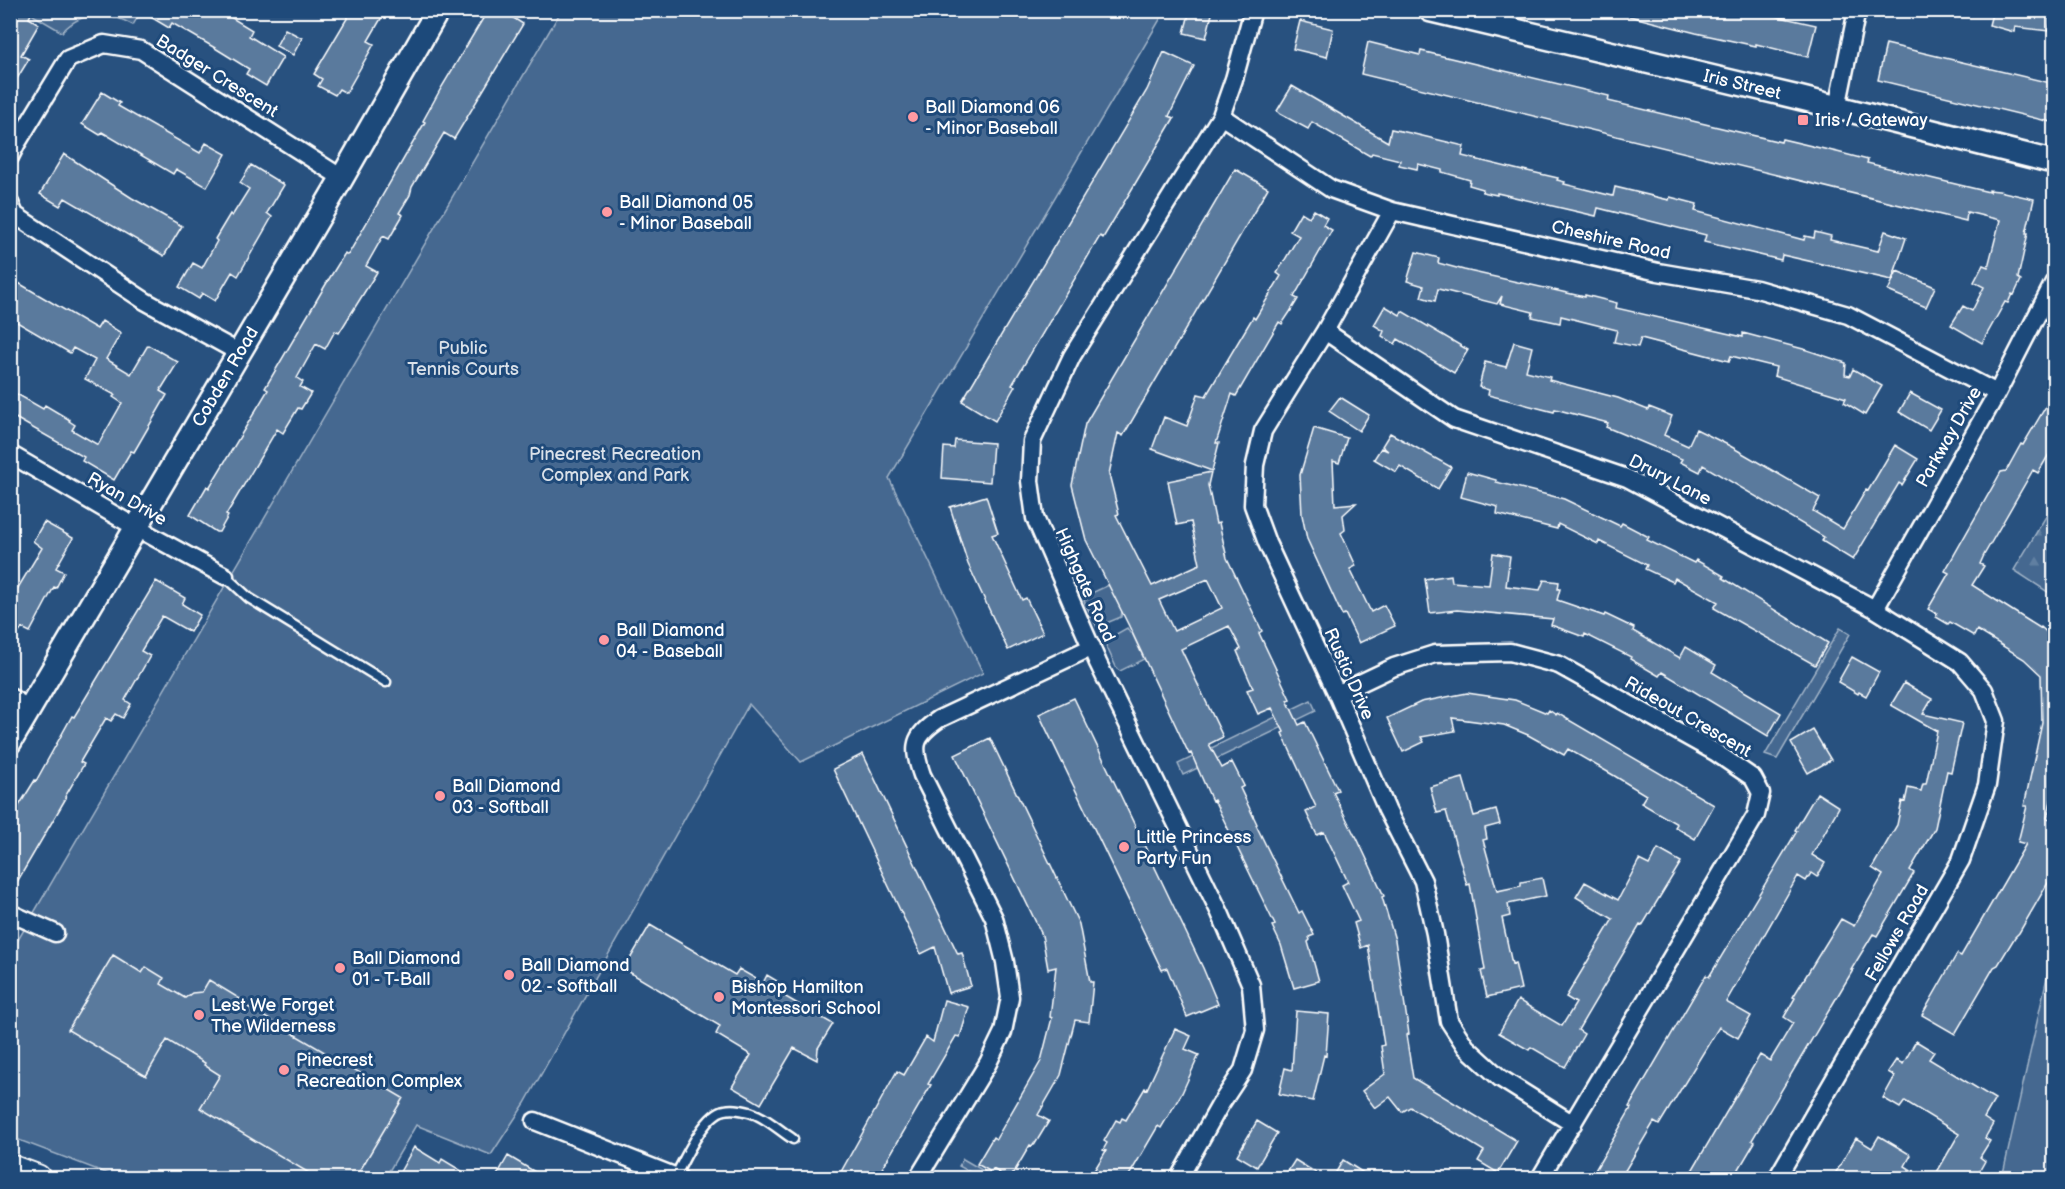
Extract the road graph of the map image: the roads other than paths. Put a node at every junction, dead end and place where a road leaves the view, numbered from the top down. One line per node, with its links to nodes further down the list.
1 (438, 10): 9 (street, Cobden Road)
2 (1253, 10): 6 (street, Highgate Road)
3 (1430, 10): 5 (street, Iris Street)
4 (1857, 10): 5 (street)
5 (1837, 108): 8 (street, Iris Street)
6 (1221, 116): 11 (street, Cheshire Road); 20 (street, Highgate Road)
7 (10, 156): 9 (street, Badger Crescent)
8 (2055, 162)
9 (342, 178): 14 (street, Cobden Road)
10 (10, 203): 14 (street)
11 (1392, 211): 13 (street, Rustic Drive); 15 (street, Cheshire Road)
12 (2055, 282): 15 (street, Parkway Drive)
13 (1325, 331): 19 (street, Drury Lane); 23 (street, Rustic Drive)
14 (238, 352): 17 (street, Cobden Road)
15 (1997, 393): 19 (street, Parkway Drive)
16 (10, 454): 17 (street, Ryan Drive)
17 (136, 528): 18 (street, Ryan Drive); 25 (street, Cobden Road)
18 (225, 576): 21 (lane)
19 (1875, 609): 22 (street, Drury Lane)
20 (1092, 647): 33 (street, Highgate Road); 36 (street)
21 (386, 682)
22 (1984, 690): 38 (street, Fellows Road)
23 (1337, 694): 30 (street, Rustic Drive); 30 (street, Rideout Crescent)
24 (10, 697): 25 (street)
25 (30, 709): 26 (street, Cobden Road)
26 (10, 742)
27 (10, 913): 28 (street)
28 (55, 933)
29 (535, 1121): 34 (street)
30 (1573, 1124): 37 (street, Rideout Crescent)
31 (793, 1139): 34 (lane)
32 (10, 1168): 35 (main road)
33 (1184, 1177)
34 (677, 1178)
35 (37, 1179)
36 (918, 1179)
37 (1540, 1179)
38 (1777, 1179)

